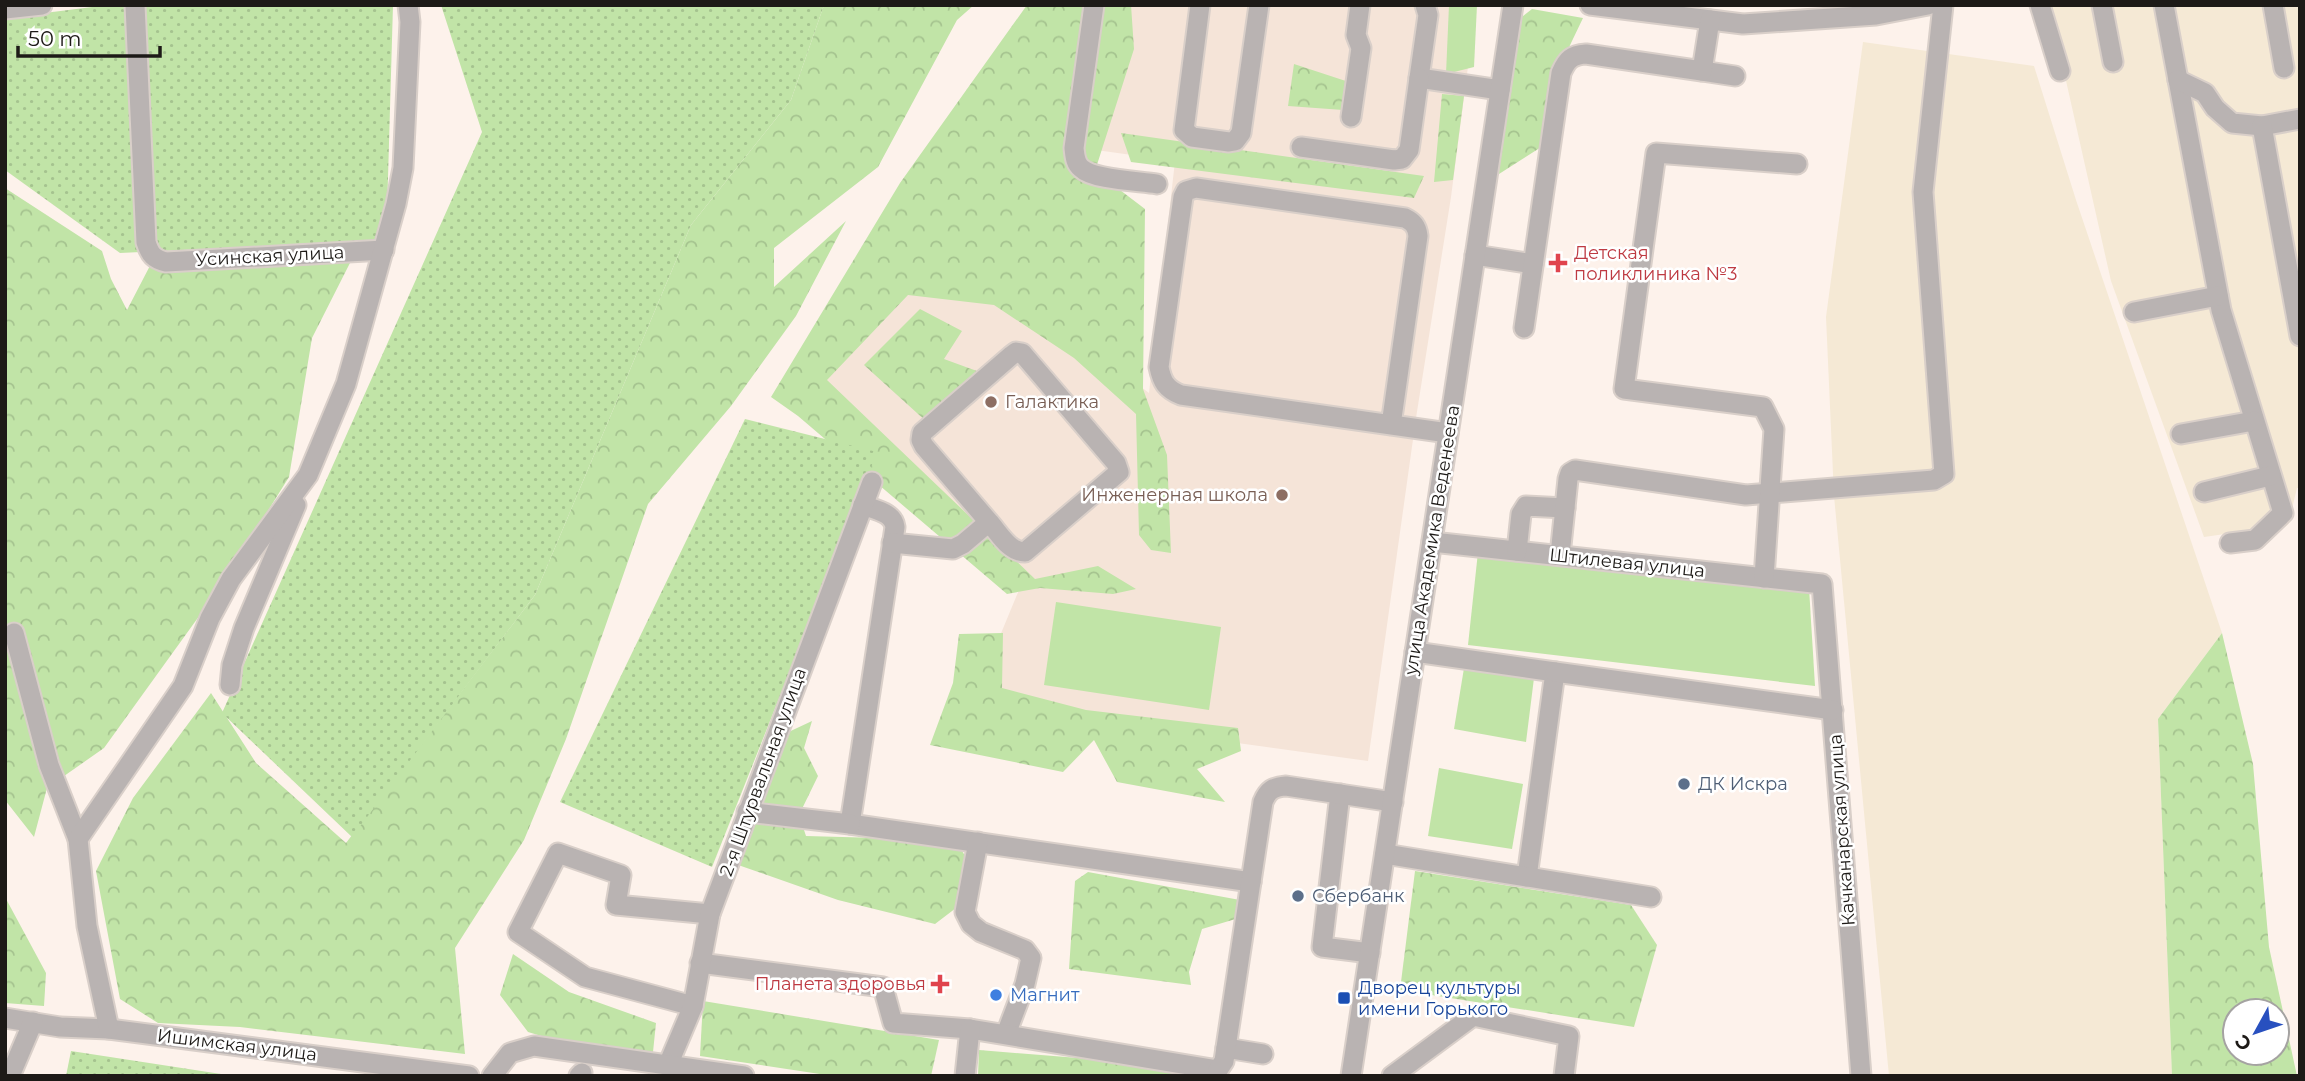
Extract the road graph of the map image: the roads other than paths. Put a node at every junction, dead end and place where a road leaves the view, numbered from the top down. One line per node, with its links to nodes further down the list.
1 (42, 5): 17 (street)
2 (135, 5): 34 (street, Усинская улица)
3 (408, 5): 34 (street)
4 (1094, 5): 33 (street)
5 (1200, 5): 6 (street)
6 (1259, 5)
7 (1360, 5): 28 (street)
8 (1425, 5): 25 (street)
9 (1513, 5): 27 (street, улица Академика Веденеева)
10 (1928, 5): 18 (street)
11 (1943, 5): 49 (street)
12 (2040, 5): 23 (street)
13 (2102, 5): 20 (street)
14 (2164, 5): 26 (street)
15 (2273, 5): 21 (street)
16 (1597, 6): 19 (street)
17 (5, 9)
18 (1744, 15): 19 (street)
19 (1710, 20): 22 (street)
20 (2113, 62)
21 (2284, 68)
22 (1702, 71): 24 (street); 36 (street)
23 (2060, 71)
24 (1735, 76)
25 (1419, 78): 27 (street); 31 (street)
26 (2178, 80): 30 (street); 37 (street)
27 (1500, 90): 35 (street, улица Академика Веденеева)
28 (1351, 117)
29 (2300, 119): 30 (street)
30 (2262, 126): 40 (street)
31 (1301, 147)
32 (1797, 164): 49 (street)
33 (1157, 184)
34 (384, 250): 45 (street)
35 (1475, 256): 36 (street); 43 (street, улица Академика Веденеева)
36 (1533, 264): 39 (street)
37 (2218, 296): 38 (street); 41 (street)
38 (2134, 312)
39 (1524, 328)
40 (2300, 336)
41 (2254, 421): 44 (street); 46 (street)
42 (1391, 425): 42 (street); 43 (street)
43 (1448, 433): 53 (street, улица Академика Веденеева)
44 (2181, 434)
45 (309, 475): 63 (street); 69 (street)
46 (2270, 476): 48 (street); 55 (street)
47 (872, 482): 50 (street, 2-я Штурвальная улица)
48 (2204, 492)
49 (1770, 493): 51 (street); 58 (street)
50 (863, 505): 54 (street); 67 (street, 2-я Штурвальная улица)
51 (1565, 508): 56 (street); 57 (street)
52 (989, 522): 52 (street); 54 (street)
53 (1432, 542): 56 (street, Штилевая улица); 61 (street, улица Академика Веденеева)
54 (892, 543): 68 (street)
55 (2230, 543)
56 (1517, 551): 57 (street, Штилевая улица)
57 (1560, 555): 58 (street, Штилевая улица)
58 (1764, 578): 59 (street, Штилевая улица)
59 (1822, 584): 64 (street, Качканарская улица)
60 (14, 633): 69 (street)
61 (1415, 652): 62 (street); 66 (street, улица Академика Веденеева)
62 (1555, 672): 64 (street); 72 (street)
63 (230, 685)
64 (1833, 710): 97 (street, Качканарская улица)
65 (1340, 794): 66 (street); 73 (street); 76 (street)
66 (1393, 802): 71 (street, улица Академика Веденеева)
67 (747, 812): 68 (street); 75 (street, 2-я Штурвальная улица)
68 (850, 824): 70 (street)
69 (78, 839): 81 (street)
70 (978, 842): 73 (street); 83 (street)
71 (1385, 854): 72 (street); 76 (street, улица Академика Веденеева)
72 (1527, 877): 74 (street)
73 (1251, 882): 84 (street)
74 (1651, 897)
75 (710, 914): 77 (street, 2-я Штурвальная улица); 78 (street)
76 (1370, 953): 94 (street, улица Академика Веденеева)
77 (700, 963): 78 (street, 2-я Штурвальная улица); 82 (street)
78 (693, 1006): 86 (street, 2-я Штурвальная улица)
79 (5, 1018): 80 (street, Ишимская улица)
80 (33, 1022): 81 (street, Ишимская улица); 89 (street)
81 (109, 1028): 90 (street, Ишимская улица)
82 (970, 1029): 83 (street); 93 (street)
83 (1006, 1034): 87 (street)
84 (1226, 1048): 85 (street); 87 (street)
85 (1263, 1054)
86 (668, 1065): 88 (street); 91 (street)
87 (1215, 1073)
88 (722, 1074): 92 (street)
89 (10, 1076)
90 (469, 1076)
91 (492, 1076)
92 (744, 1076)
93 (965, 1076)
94 (1352, 1076)
95 (1392, 1076): 96 (street)
96 (1564, 1076)
97 (1861, 1076)

